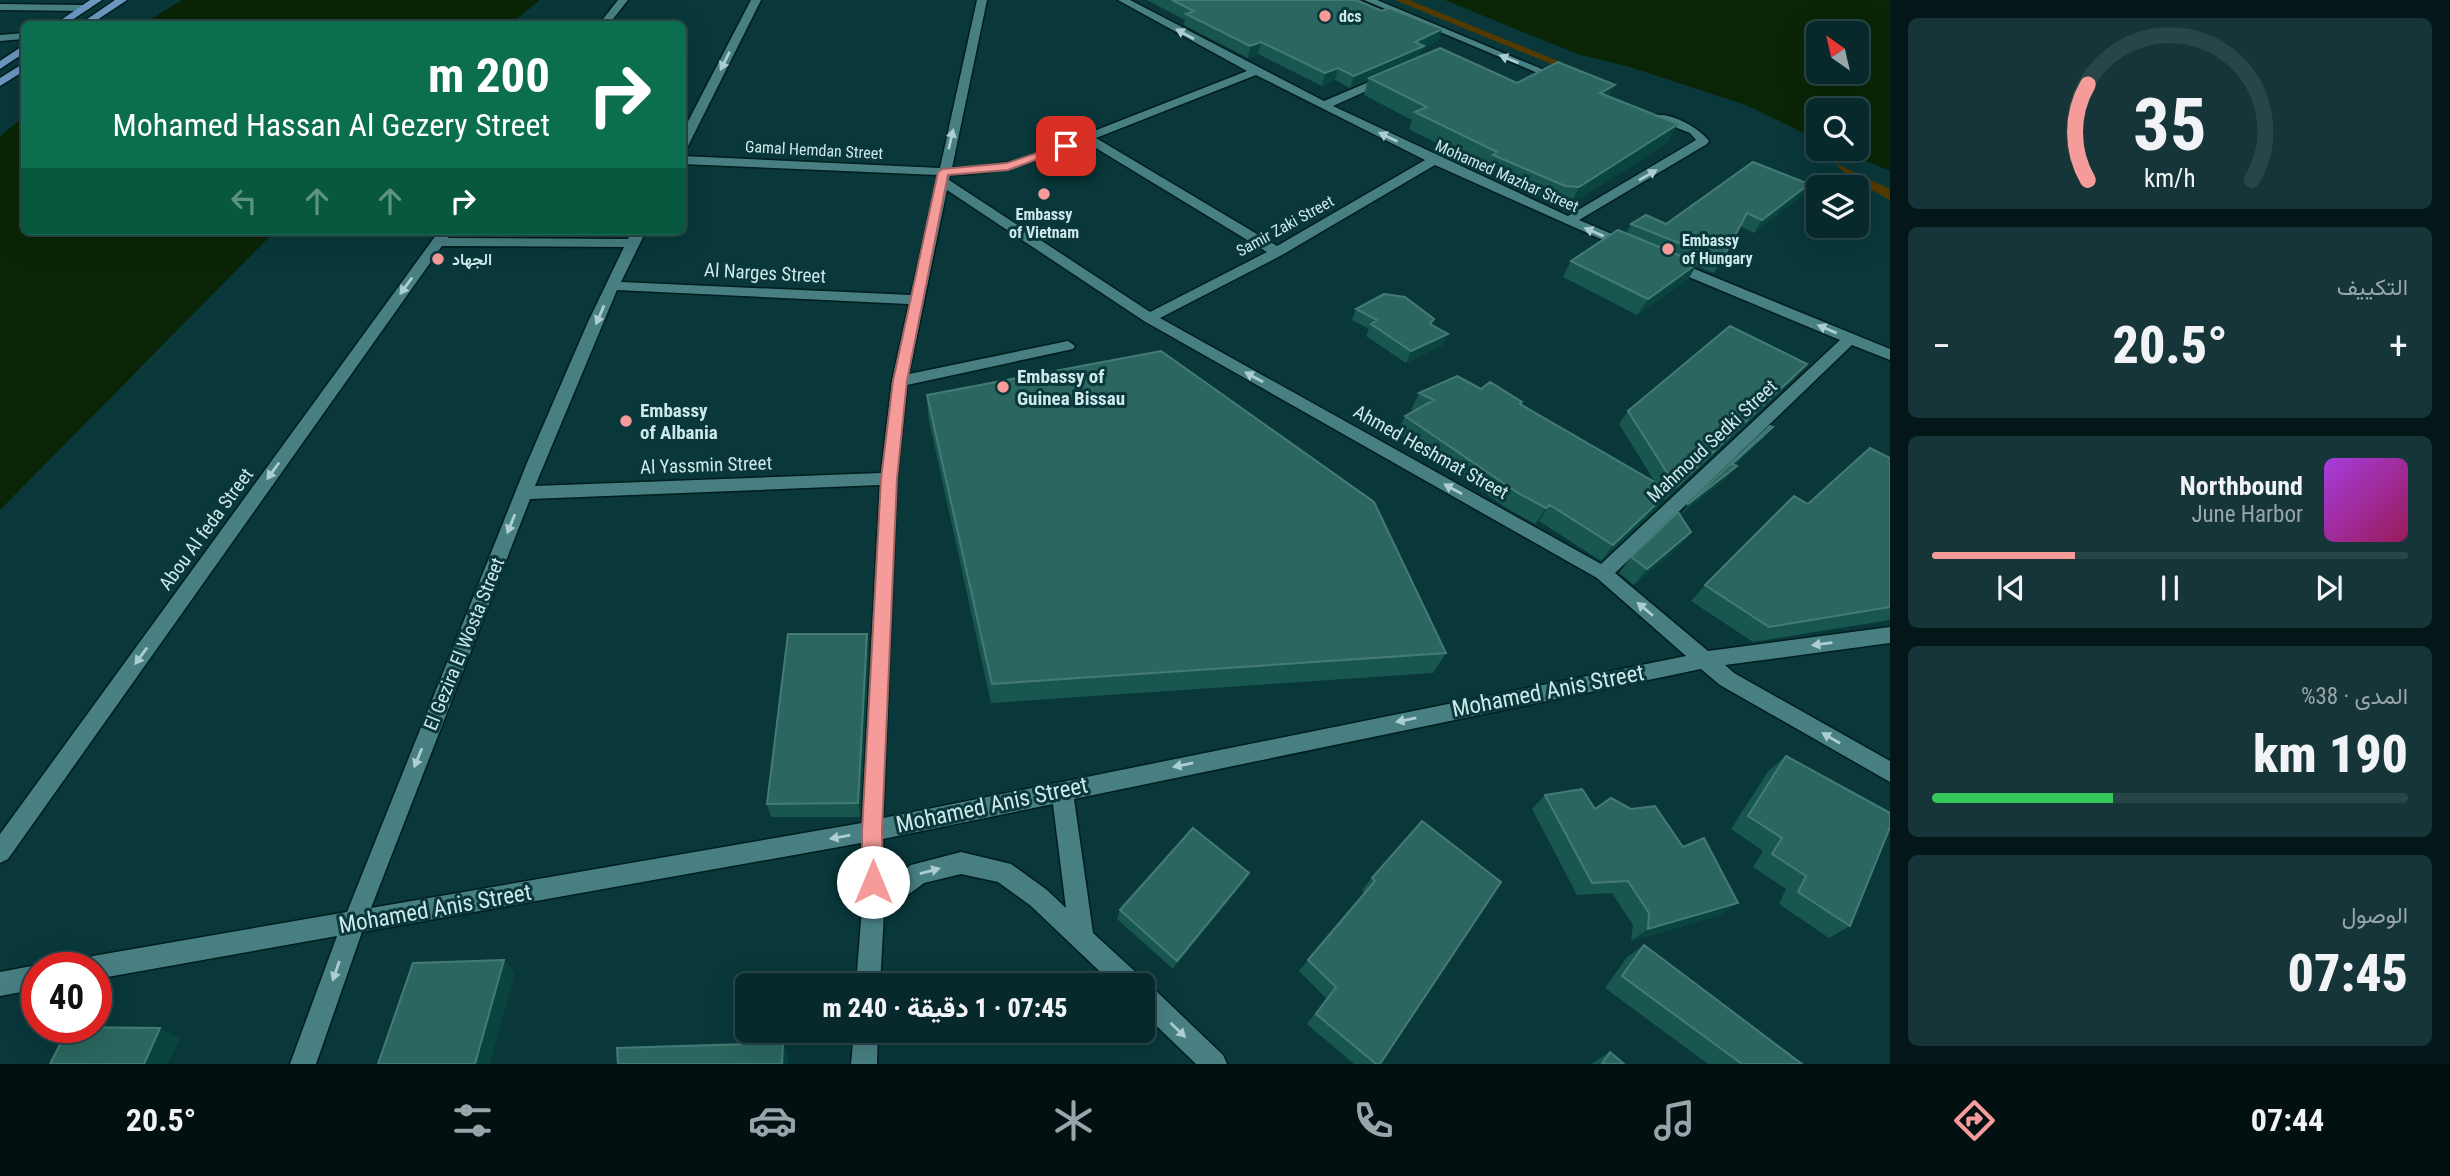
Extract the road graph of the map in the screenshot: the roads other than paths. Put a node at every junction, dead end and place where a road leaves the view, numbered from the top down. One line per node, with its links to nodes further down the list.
1 (97, 0): 9 (main road)
2 (122, 0): 11 (main road)
3 (623, 0): 12 (street)
4 (756, 0): 26 (street, one-way to 26)
5 (982, 0): 30 (street, one-way to 5)
6 (1123, 0): 20 (street, Mohamed Mazhar Street, one-way to 6)
7 (1369, 0): 15 (street)
8 (0, 7): 9 (street)
9 (85, 8): 10 (main road)
10 (65, 21)
11 (90, 21)
12 (606, 21)
13 (21, 36): 14 (street)
14 (0, 38)
15 (1469, 43): 16 (street); 22 (street, one-way to 15)
16 (1457, 48)
17 (21, 50): 18 (main road)
18 (0, 66)
19 (21, 68): 23 (main road)
20 (1254, 72): 24 (street, Mohamed Mazhar Street); 27 (street, Gamal Hemdan Street)
21 (1396, 74): 24 (street)
22 (1569, 82)
23 (0, 83)
24 (1323, 106): 29 (street, Mohamed Mazhar Street, one-way to 24)
25 (1643, 111): 31 (street, one-way to 25)
26 (686, 138)
27 (1087, 138): 30 (street, Gamal Hemdan Street); 34 (street)
28 (686, 160): 30 (street, Gamal Hemdan Street)
29 (1434, 160): 31 (street, Mohamed Mazhar Street); 34 (street, Samir Zaki Street)
30 (943, 177): 38 (street); 39 (street, Ahmed Heshmat Street)
31 (1568, 221): 35 (street, Mohamed Mazhar Street, one-way to 31)
32 (442, 237): 33 (street); 52 (street, Abou Al feda Street, one-way to 52)
33 (636, 237): 37 (street, El Gezira El Wosta Street)
34 (1278, 252): 39 (street, Samir Zaki Street)
35 (1645, 253)
36 (1658, 259): 40 (street, one-way to 36)
37 (612, 286): 38 (street, Al Narges Street); 45 (street, El Gezira El Wosta Street, one-way to 45)
38 (917, 300): 43 (street)
39 (1149, 318): 46 (street, Ahmed Heshmat Street, one-way to 39)
40 (1850, 339): 42 (street); 46 (street, Mahmoud Sedki Street)
41 (1068, 346): 43 (street)
42 (1890, 355)
43 (900, 381): 44 (street)
44 (889, 479): 45 (street, Al Yassmin Street); 51 (street)
45 (524, 494): 54 (street, El Gezira El Wosta Street, one-way to 54)
46 (1602, 573): 48 (street, Ahmed Heshmat Street, one-way to 46)
47 (1890, 635): 48 (street, Mohamed Anis Street, one-way to 48)
48 (1704, 660): 49 (street, Ahmed Heshmat Street, one-way to 48); 50 (street, Mohamed Anis Street, one-way to 50)
49 (1890, 772)
50 (1062, 790): 51 (street, Mohamed Anis Street); 55 (street)
51 (872, 831): 53 (street); 54 (street, Mohamed Anis Street, one-way to 54)
52 (0, 852)
53 (873, 907): 55 (street, one-way to 55); 57 (street)
54 (352, 923): 56 (street, Mohamed Anis Street); 63 (street, El Gezira El Wosta Street, one-way to 63)
55 (1082, 939): 58 (street)
56 (112, 965)
57 (869, 973)
58 (1118, 973)
59 (21, 980): 60 (street)
60 (0, 984)
61 (1155, 1007): 65 (street, one-way to 65)
62 (865, 1043): 64 (street)
63 (303, 1064)
64 (863, 1064)
65 (1214, 1064)

